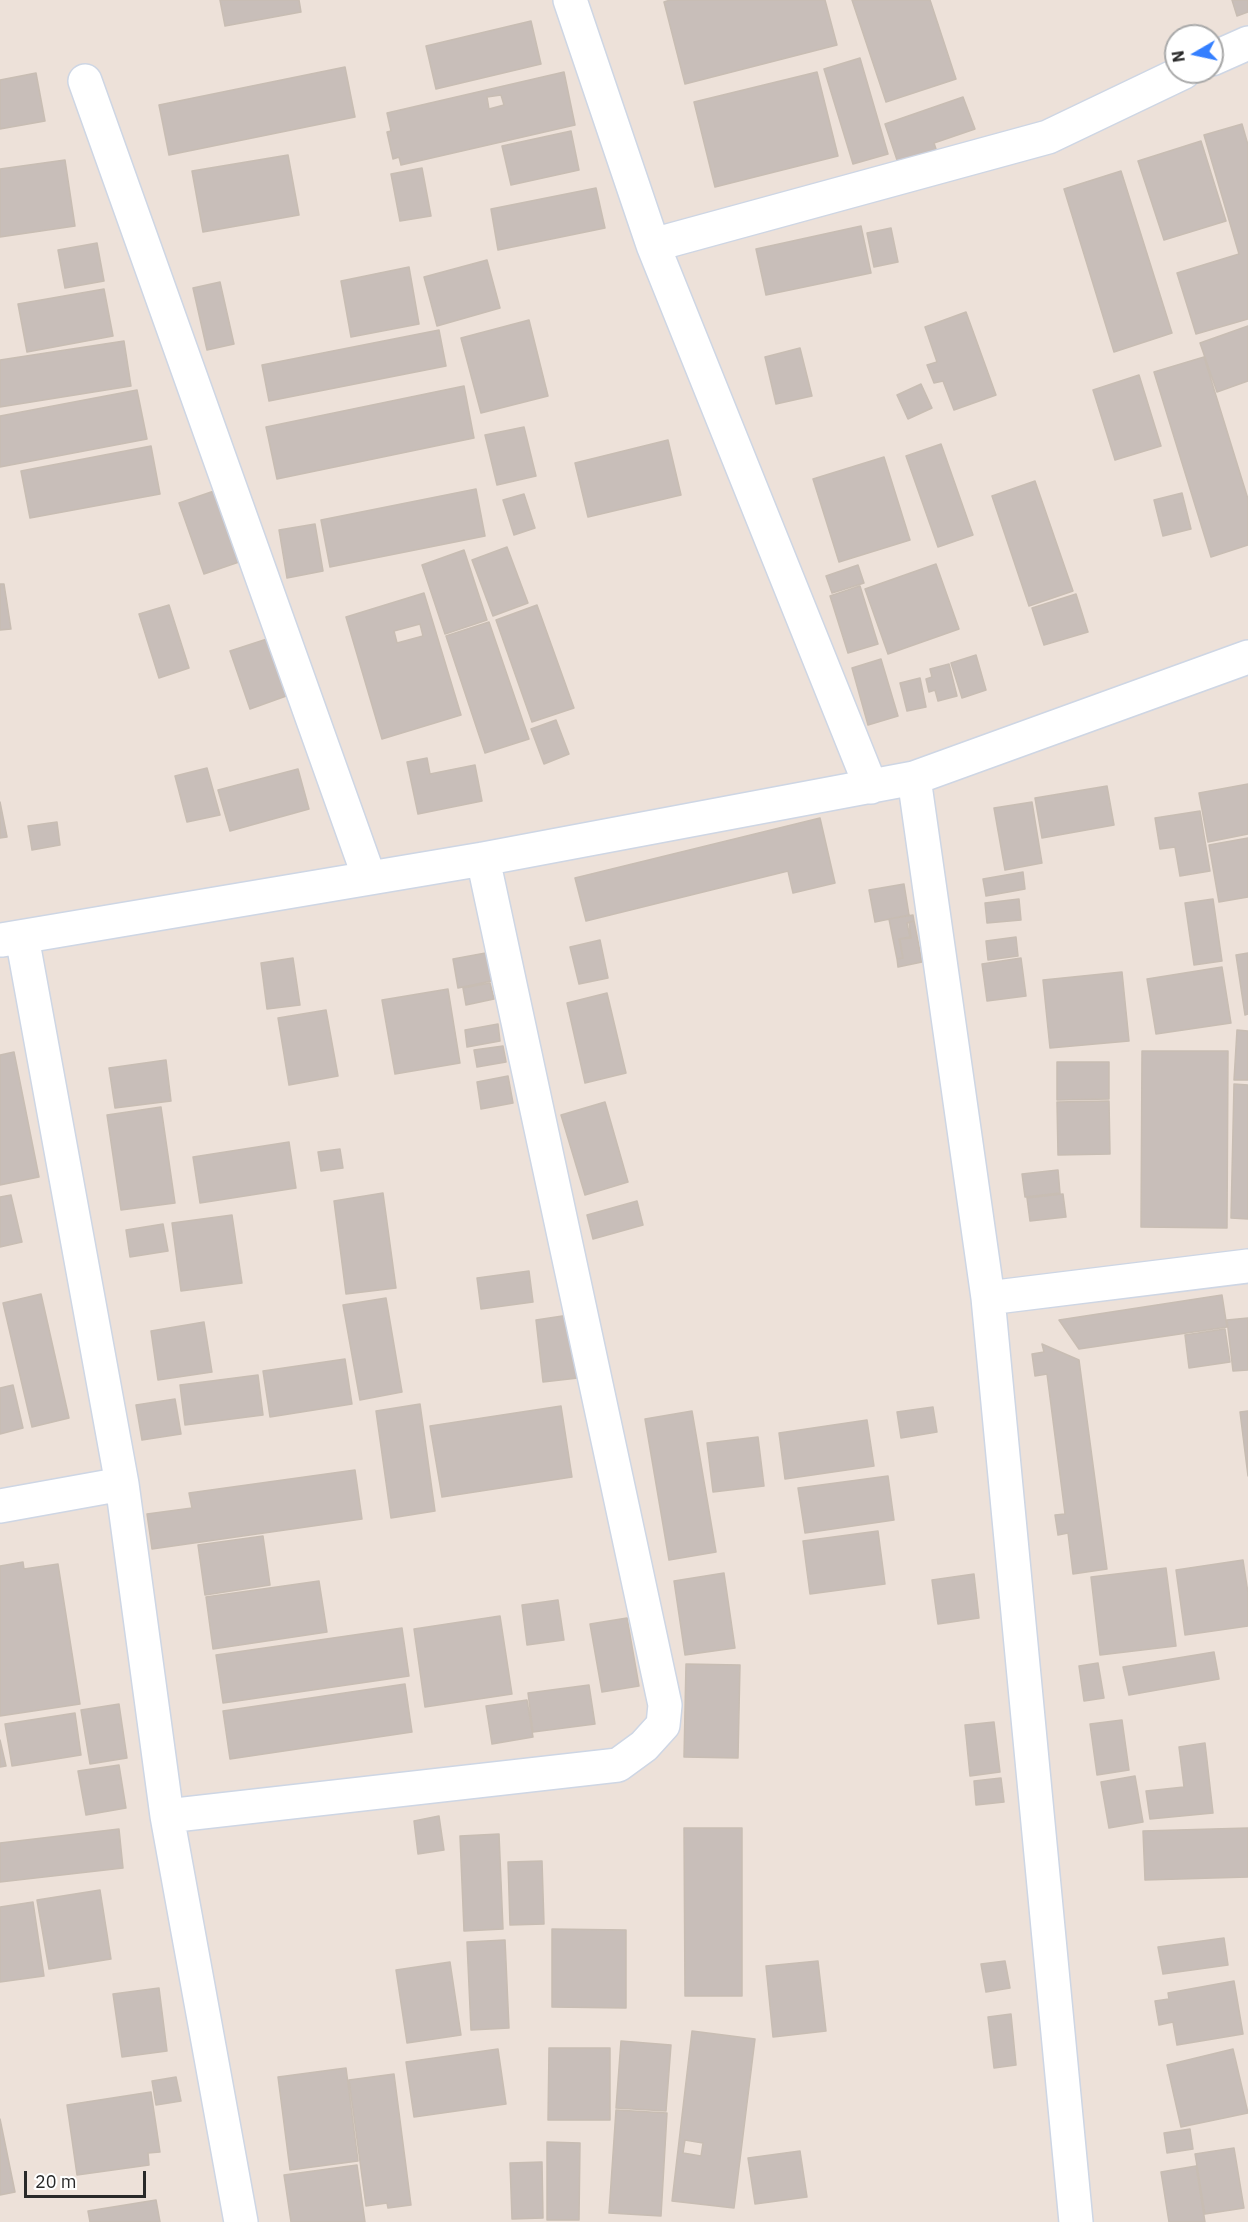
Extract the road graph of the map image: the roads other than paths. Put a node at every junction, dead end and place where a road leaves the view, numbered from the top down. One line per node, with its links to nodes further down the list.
1 (570, 0): 6 (street)
2 (1248, 43): 3 (street)
3 (1224, 54)
4 (85, 81): 11 (street)
5 (1164, 82): 6 (street)
6 (653, 245): 9 (street)
7 (1248, 657): 8 (street)
8 (914, 778): 9 (street); 14 (street)
9 (871, 787): 10 (street)
10 (483, 859): 11 (street); 17 (street)
11 (369, 877): 12 (street)
12 (11, 939): 15 (street)
13 (1248, 1266): 14 (street)
14 (988, 1298): 19 (street)
15 (122, 1484): 16 (street); 17 (street)
16 (0, 1506)
17 (167, 1816): 18 (street)
18 (242, 2222)
19 (1076, 2222)

